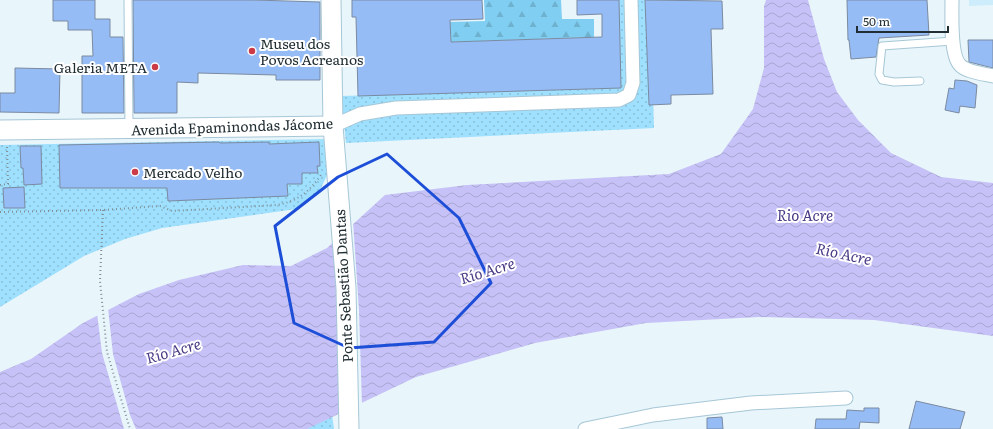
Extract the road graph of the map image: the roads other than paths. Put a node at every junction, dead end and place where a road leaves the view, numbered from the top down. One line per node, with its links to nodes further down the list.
1 (128, 0): 8 (lane)
2 (332, 0): 9 (main road, Ponte Sebastião Dantas)
3 (630, 0): 9 (street, Avenida Epaminondas Jácome)
4 (952, 0): 5 (street)
5 (954, 46): 6 (street); 7 (lane)
6 (993, 76)
7 (920, 81)
8 (129, 129): 9 (main road, Avenida Epaminondas Jácome); 10 (main road, Avenida Epaminondas Jácome)
9 (334, 134): 12 (main road, Ponte Sebastião Dantas)
10 (4, 137)
11 (846, 398): 13 (street)
12 (349, 429)
13 (585, 429)

